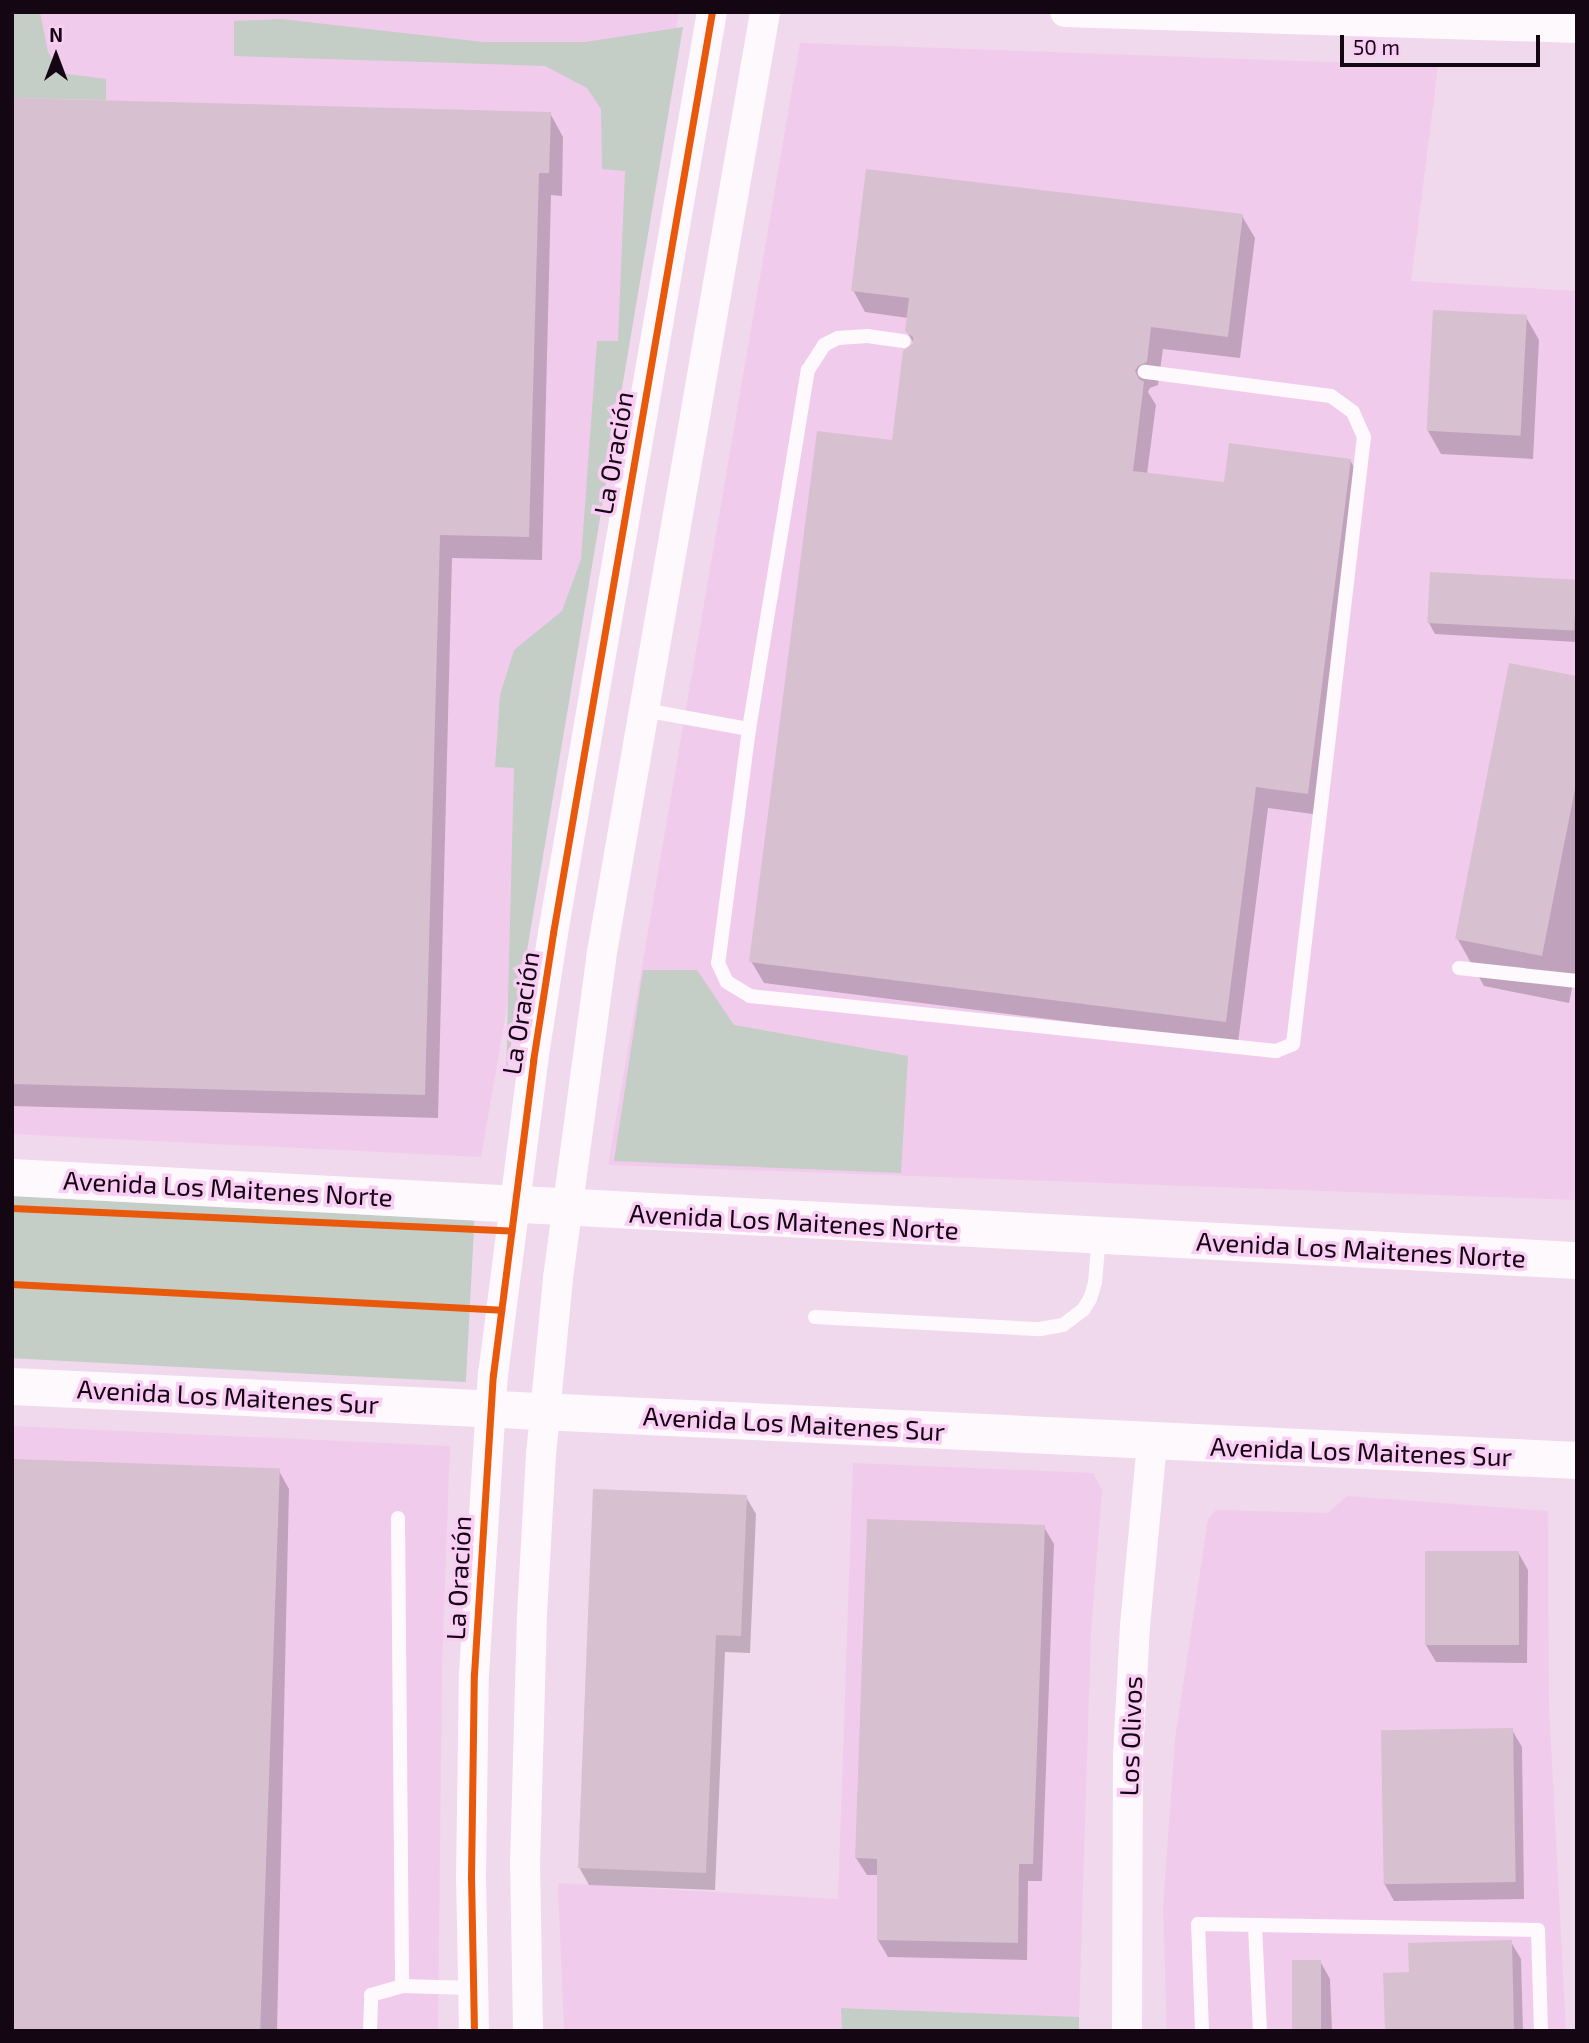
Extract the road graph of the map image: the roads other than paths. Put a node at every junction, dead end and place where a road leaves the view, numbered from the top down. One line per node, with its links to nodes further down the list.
1 (712, 12): 13 (street, La Oración)
2 (765, 12): 8 (street)
3 (1065, 12): 4 (street)
4 (1142, 13): 5 (street)
5 (1577, 28)
6 (904, 341): 9 (lane)
7 (1145, 372): 9 (lane)
8 (644, 710): 9 (lane); 14 (street)
9 (749, 729)
10 (1459, 968): 11 (lane)
11 (1577, 981)
12 (12, 1177): 13 (street, Avenida Los Maitenes Norte)
13 (514, 1202): 14 (street, Avenida Los Maitenes Norte); 19 (street, La Oración)
14 (566, 1209): 15 (street, Avenida Los Maitenes Norte); 20 (street)
15 (1099, 1236): 16 (street, Avenida Los Maitenes Norte); 17 (lane)
16 (1577, 1260)
17 (815, 1317)
18 (12, 1386): 19 (street, Avenida Los Maitenes Sur)
19 (490, 1408): 20 (street, Avenida Los Maitenes Sur); 26 (street, La Oración)
20 (544, 1411): 21 (street, Avenida Los Maitenes Sur); 29 (street)
21 (1152, 1442): 22 (street, Avenida Los Maitenes Sur); 30 (street, Los Olivos)
22 (1577, 1460)
23 (398, 1518): 25 (lane)
24 (1255, 1926): 31 (lane); 32 (lane); 33 (lane)
25 (402, 1986): 26 (lane); 27 (lane)
26 (472, 1988): 28 (street, La Oración)
27 (370, 2031)
28 (474, 2031)
29 (528, 2031)
30 (1127, 2031)
31 (1202, 2031)
32 (1260, 2031)
33 (1541, 2031)

